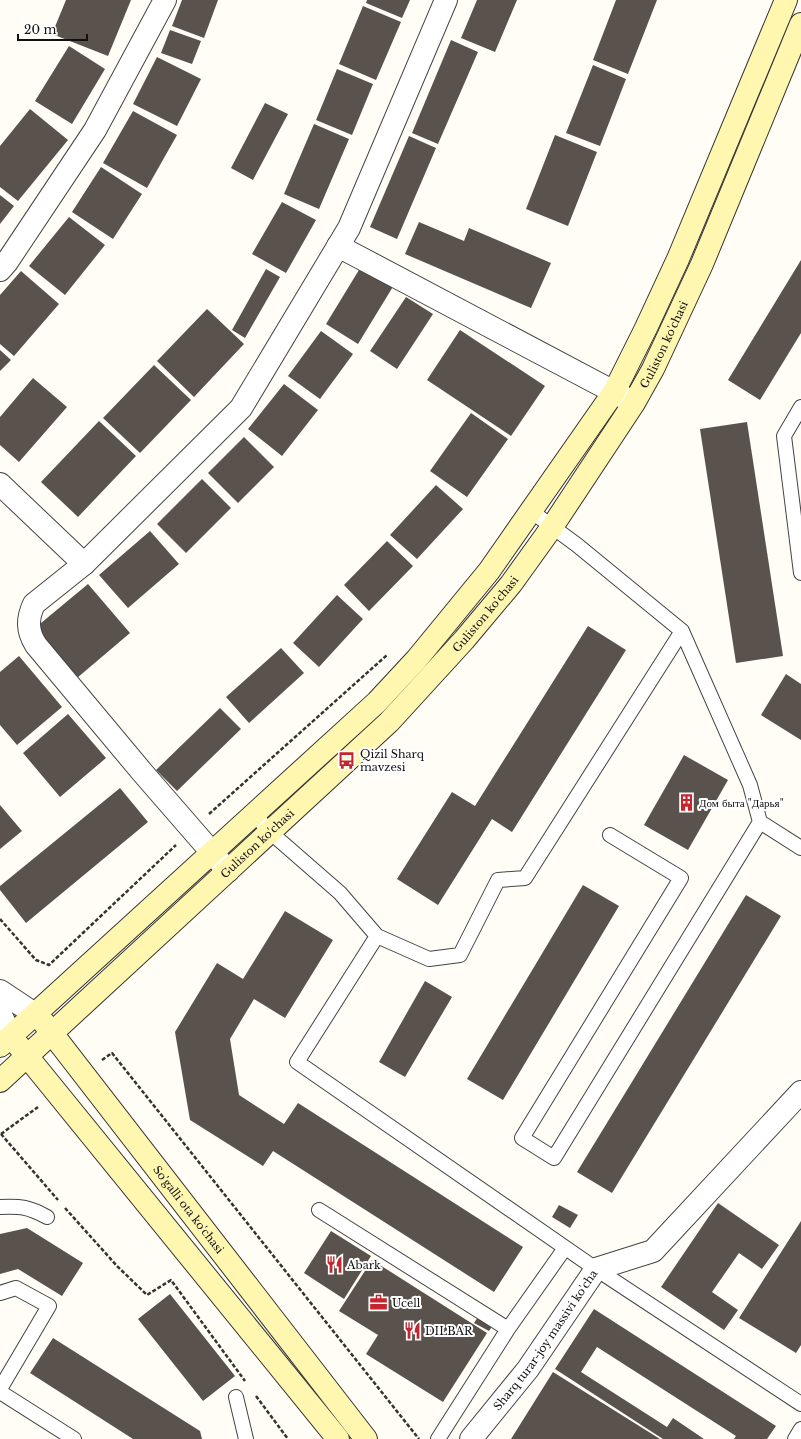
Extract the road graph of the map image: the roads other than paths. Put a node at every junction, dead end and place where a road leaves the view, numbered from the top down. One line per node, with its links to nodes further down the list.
1 (165, 0): 6 (street)
2 (446, 0): 5 (street)
3 (786, 0): 7 (main road, Guliston ko'chasi)
4 (801, 24): 8 (main road, Guliston ko'chasi)
5 (338, 246): 7 (street); 14 (street)
6 (0, 270)
7 (614, 392): 8 (street); 12 (main road, Guliston ko'chasi)
8 (634, 403): 13 (main road, Guliston ko'chasi)
9 (801, 407): 11 (lane)
10 (0, 484): 14 (street)
11 (796, 494): 15 (lane)
12 (531, 511): 13 (lane); 17 (main road, Guliston ko'chasi)
13 (552, 526): 16 (lane); 19 (main road, Guliston ko'chasi)
14 (84, 564): 22 (street)
15 (801, 573)
16 (682, 631): 18 (lane); 24 (lane)
17 (254, 814): 19 (lane); 22 (main road, Guliston ko'chasi)
18 (760, 822): 20 (lane); 21 (lane)
19 (270, 832): 23 (main road, Guliston ko'chasi); 24 (lane)
20 (610, 835)
21 (801, 848)
22 (213, 852): 23 (street); 27 (main road, Guliston ko'chasi)
23 (228, 871): 28 (main road, Guliston ko'chasi)
24 (377, 936): 36 (lane)
25 (0, 991): 27 (street, So'galli ota ko'chasi)
26 (0, 1013): 29 (street)
27 (36, 1015): 28 (main road, So'galli ota ko'chasi); 29 (main road, Guliston ko'chasi)
28 (52, 1034): 30 (main road, Guliston ko'chasi); 48 (main road, So'galli ota ko'chasi)
29 (6, 1041): 30 (main road)
30 (28, 1056): 31 (main road, Guliston ko'chasi); 47 (main road)
31 (0, 1080)
32 (801, 1092): 37 (street, Sharq turar-joy massivi ko'cha)
33 (0, 1207): 35 (lane)
34 (319, 1210): 39 (lane)
35 (47, 1217)
36 (565, 1248): 37 (lane); 39 (lane)
37 (596, 1269): 43 (lane); 50 (street, Sharq turar-joy massivi ko'cha)
38 (0, 1293): 40 (lane)
39 (508, 1329): 49 (lane)
40 (0, 1389)
41 (0, 1392): 45 (lane)
42 (236, 1397): 46 (lane)
43 (801, 1404)
44 (801, 1429): 51 (lane)
45 (74, 1439)
46 (246, 1439)
47 (338, 1439)
48 (366, 1439)
49 (438, 1439)
50 (471, 1439)
51 (794, 1439)

